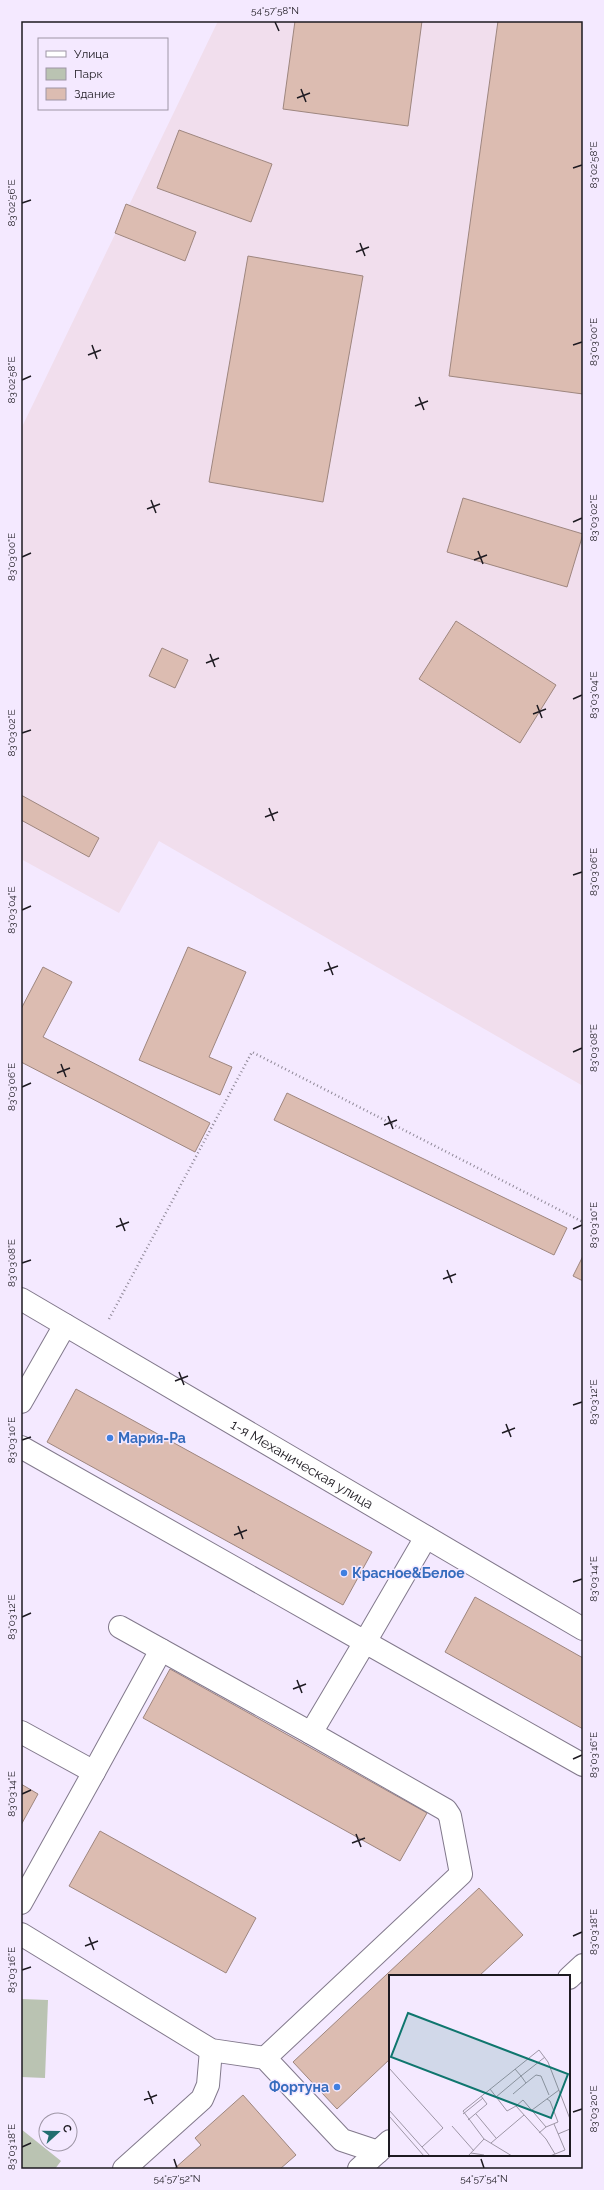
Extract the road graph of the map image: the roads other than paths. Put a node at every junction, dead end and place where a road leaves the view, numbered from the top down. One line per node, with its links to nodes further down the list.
1 (21, 1299): 2 (street, 1-я Механическая улица)
2 (65, 1325): 3 (street); 5 (street, 1-я Механическая улица)
3 (21, 1402)
4 (21, 1447): 8 (street)
5 (426, 1537): 7 (street, 1-я Механическая улица); 8 (street)
6 (120, 1627): 9 (street)
7 (583, 1629)
8 (365, 1642): 11 (street); 12 (street)
9 (161, 1650): 11 (street); 13 (street)
10 (21, 1732): 13 (street)
11 (311, 1733): 19 (street)
12 (583, 1765)
13 (94, 1772): 14 (street)
14 (21, 1903)
15 (21, 1934): 18 (street)
16 (583, 1966): 17 (street)
17 (570, 1977)
18 (211, 2050): 19 (street); 21 (street)
19 (265, 2058): 20 (street)
20 (384, 2146): 22 (street)
21 (124, 2169)
22 (359, 2169)

